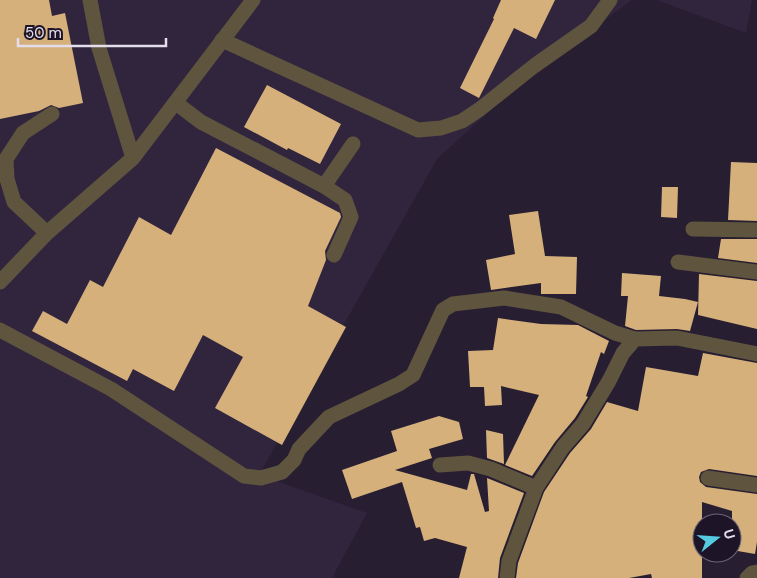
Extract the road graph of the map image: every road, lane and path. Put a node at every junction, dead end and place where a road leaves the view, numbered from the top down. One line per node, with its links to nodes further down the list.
1 (90, 0): 8 (street)
2 (253, 0): 4 (street)
3 (610, 0): 4 (street)
4 (222, 40): 5 (street)
5 (176, 103): 8 (street); 9 (street)
6 (52, 114): 12 (street)
7 (353, 144): 9 (street)
8 (133, 158): 12 (street)
9 (324, 186): 13 (street)
10 (694, 229): 11 (street)
11 (757, 230)
12 (46, 233): 16 (street)
13 (334, 255)
14 (678, 262): 15 (street)
15 (757, 272)
16 (0, 282)
17 (0, 330): 18 (street)
18 (635, 339): 19 (street); 23 (street)
19 (757, 354)
20 (440, 464): 23 (street)
21 (708, 478): 22 (street)
22 (757, 486)
23 (536, 488): 25 (street)
24 (757, 572): 26 (street)
25 (507, 578)
26 (747, 578)

